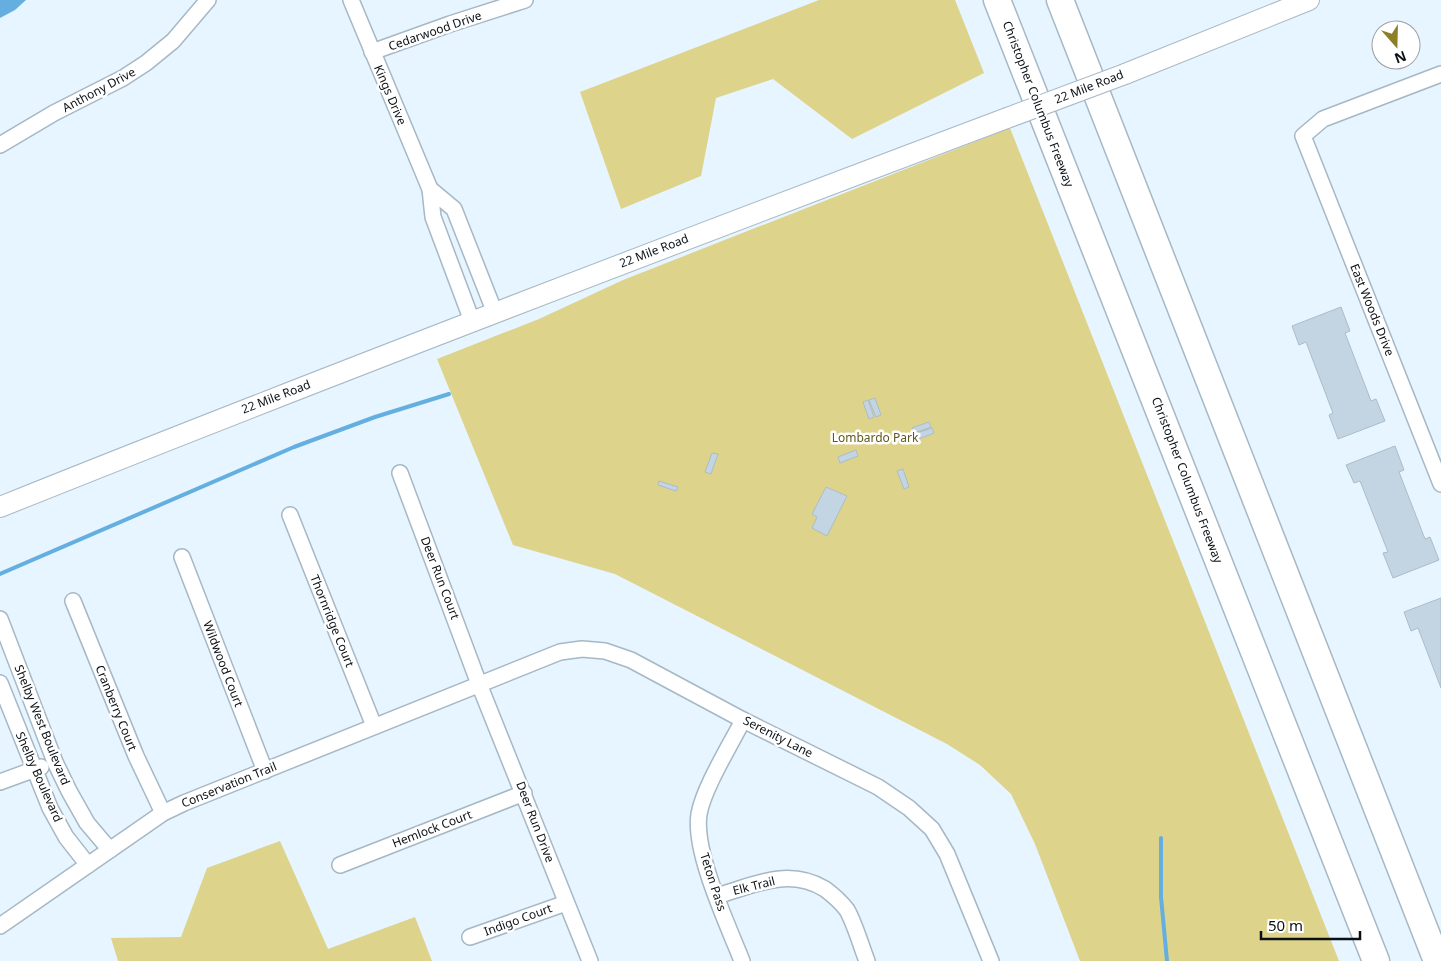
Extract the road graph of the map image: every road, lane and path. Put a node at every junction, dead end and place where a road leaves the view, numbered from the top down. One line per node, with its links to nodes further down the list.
1 (208, 0): 9 (street, Anthony Drive)
2 (351, 0): 7 (street, Kings Drive)
3 (525, 0): 7 (street, Cedarwood Drive)
4 (998, 0): 42 (highway, Christopher Columbus Freeway)
5 (1060, 0): 43 (highway)
6 (1309, 0): 11 (street, 22 Mile Road, bridge)
7 (372, 52): 10 (street, Kings Drive)
8 (1441, 74): 14 (street, East Woods Drive)
9 (0, 145)
10 (430, 189): 11 (street, Kings Drive); 12 (street, Kings Drive)
11 (495, 313): 12 (street, 22 Mile Road)
12 (472, 321): 15 (street, 22 Mile Road)
13 (400, 473): 22 (street, Deer Run Court)
14 (1441, 484)
15 (0, 507)
16 (290, 515): 24 (street, Thornridge Court)
17 (182, 557): 27 (street, Wildwood Court)
18 (73, 601): 30 (street, Cranberry Court)
19 (0, 619): 20 (street, Shelby West Boulevard)
20 (6, 652): 25 (street, Shelby West Boulevard)
21 (0, 684): 26 (street, Shelby Boulevard)
22 (479, 684): 23 (street, Serenity Lane); 24 (street, Conservation Trail); 29 (street, Deer Run Drive)
23 (743, 720): 34 (street, Teton Pass); 41 (street, Serenity Lane)
24 (374, 726): 27 (street, Conservation Trail)
25 (55, 762): 26 (street); 31 (street, Shelby West Boulevard)
26 (34, 770): 28 (street); 32 (street, Shelby Boulevard)
27 (265, 771): 30 (street, Conservation Trail)
28 (0, 782)
29 (524, 793): 33 (street, Hemlock Court); 35 (street, Deer Run Drive)
30 (163, 813): 31 (street, Conservation Trail)
31 (110, 850): 32 (street, Conservation Trail)
32 (88, 865): 36 (street, Conservation Trail)
33 (340, 865)
34 (717, 896): 39 (street, Teton Pass); 40 (street, Elk Trail)
35 (566, 902): 37 (street, Indigo Court); 38 (street, Deer Run Drive)
36 (0, 926)
37 (470, 937)
38 (590, 961)
39 (742, 961)
40 (867, 961)
41 (991, 961)
42 (1376, 961)
43 (1437, 961)

